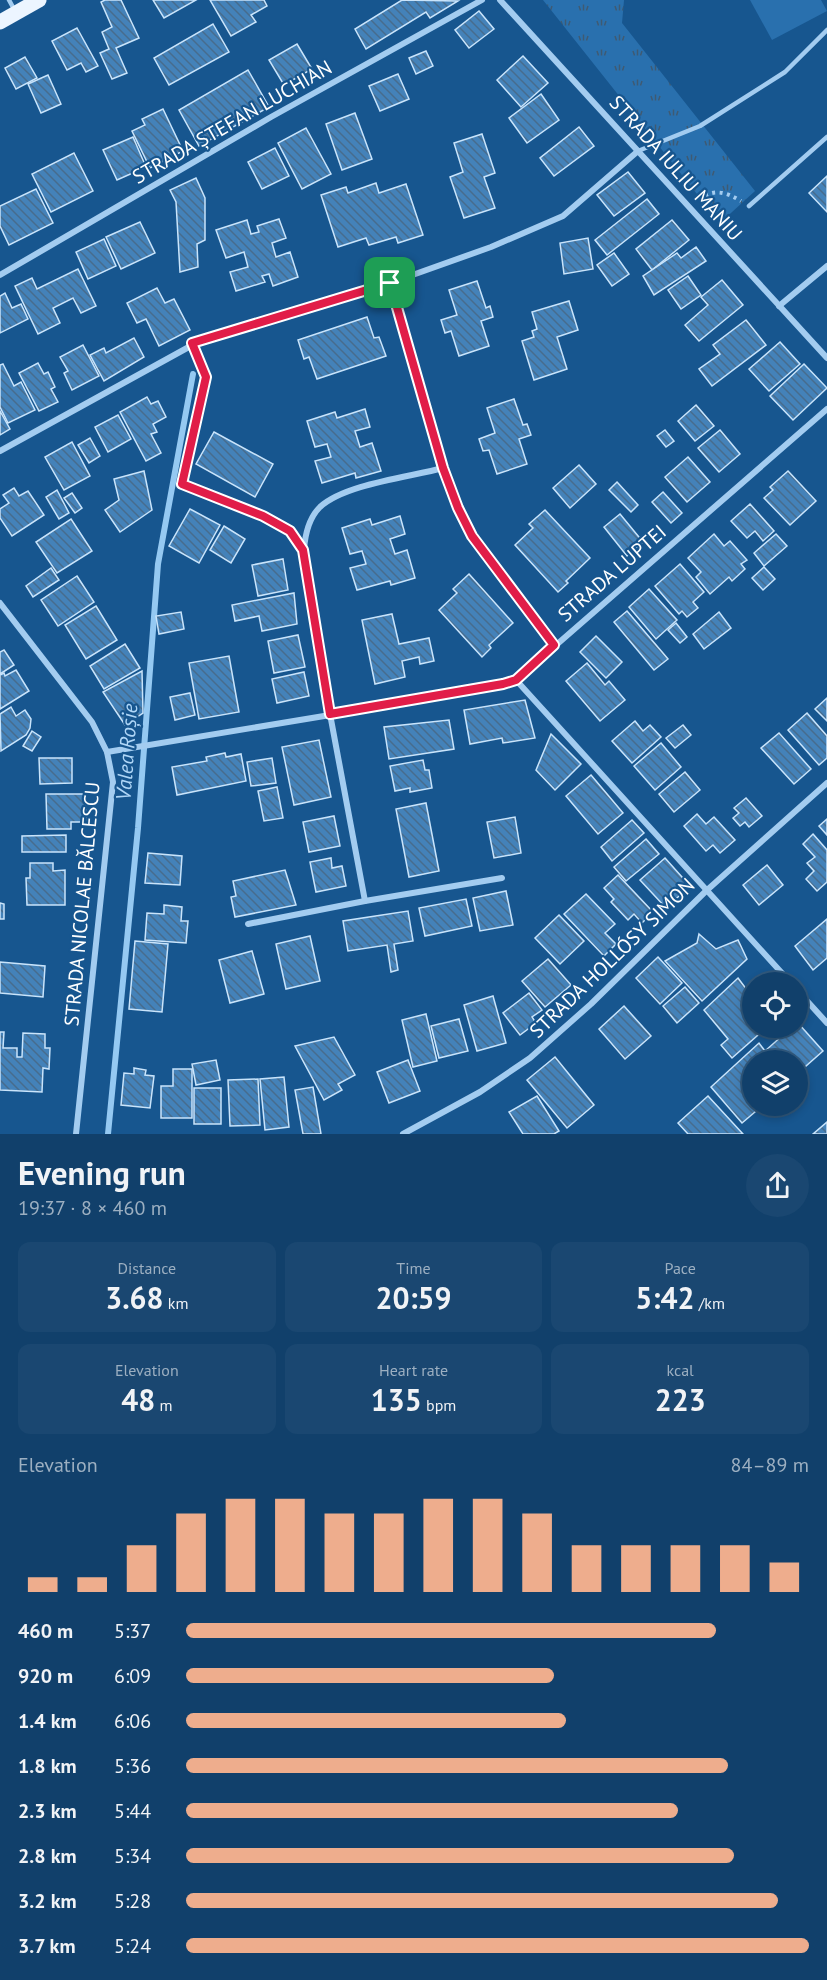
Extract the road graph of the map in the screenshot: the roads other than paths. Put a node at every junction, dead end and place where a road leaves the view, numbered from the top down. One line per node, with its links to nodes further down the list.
1 (39, 0): 4 (main road)
2 (482, 0): 11 (street, STRADA ȘTEFAN LUCHIAN)
3 (500, 0): 8 (street, STRADA IULIU MANIU)
4 (13, 7): 5 (main road)
5 (0, 22)
6 (827, 30): 8 (lane)
7 (827, 137): 9 (lane)
8 (638, 151): 12 (street); 13 (street, STRADA IULIU MANIU)
9 (749, 206)
10 (827, 266): 13 (street)
11 (0, 275)
12 (390, 283): 16 (street); 17 (street)
13 (779, 306): 14 (street, STRADA IULIU MANIU)
14 (827, 358)
15 (827, 409): 21 (street, STRADA LUPTEI)
16 (0, 451)
17 (443, 468): 19 (street); 21 (street)
18 (182, 484): 19 (street)
19 (303, 550): 23 (street)
20 (0, 603): 24 (street, STRADA NICOLAE BĂLCESCU)
21 (554, 645): 22 (street, STRADA LUPTEI)
22 (516, 680): 23 (street, STRADA LUPTEI); 27 (street)
23 (330, 714): 24 (street, STRADA LUPTEI); 28 (street)
24 (107, 752): 33 (street, STRADA NICOLAE BĂLCESCU)
25 (827, 783): 27 (street, STRADA HOLLÓSY SIMON)
26 (502, 878): 28 (street)
27 (706, 891): 30 (street); 34 (street, STRADA HOLLÓSY SIMON)
28 (365, 901): 29 (street)
29 (248, 924)
30 (781, 972)
31 (808, 1002): 32 (street)
32 (827, 1023)
33 (76, 1134)
34 (404, 1134)

